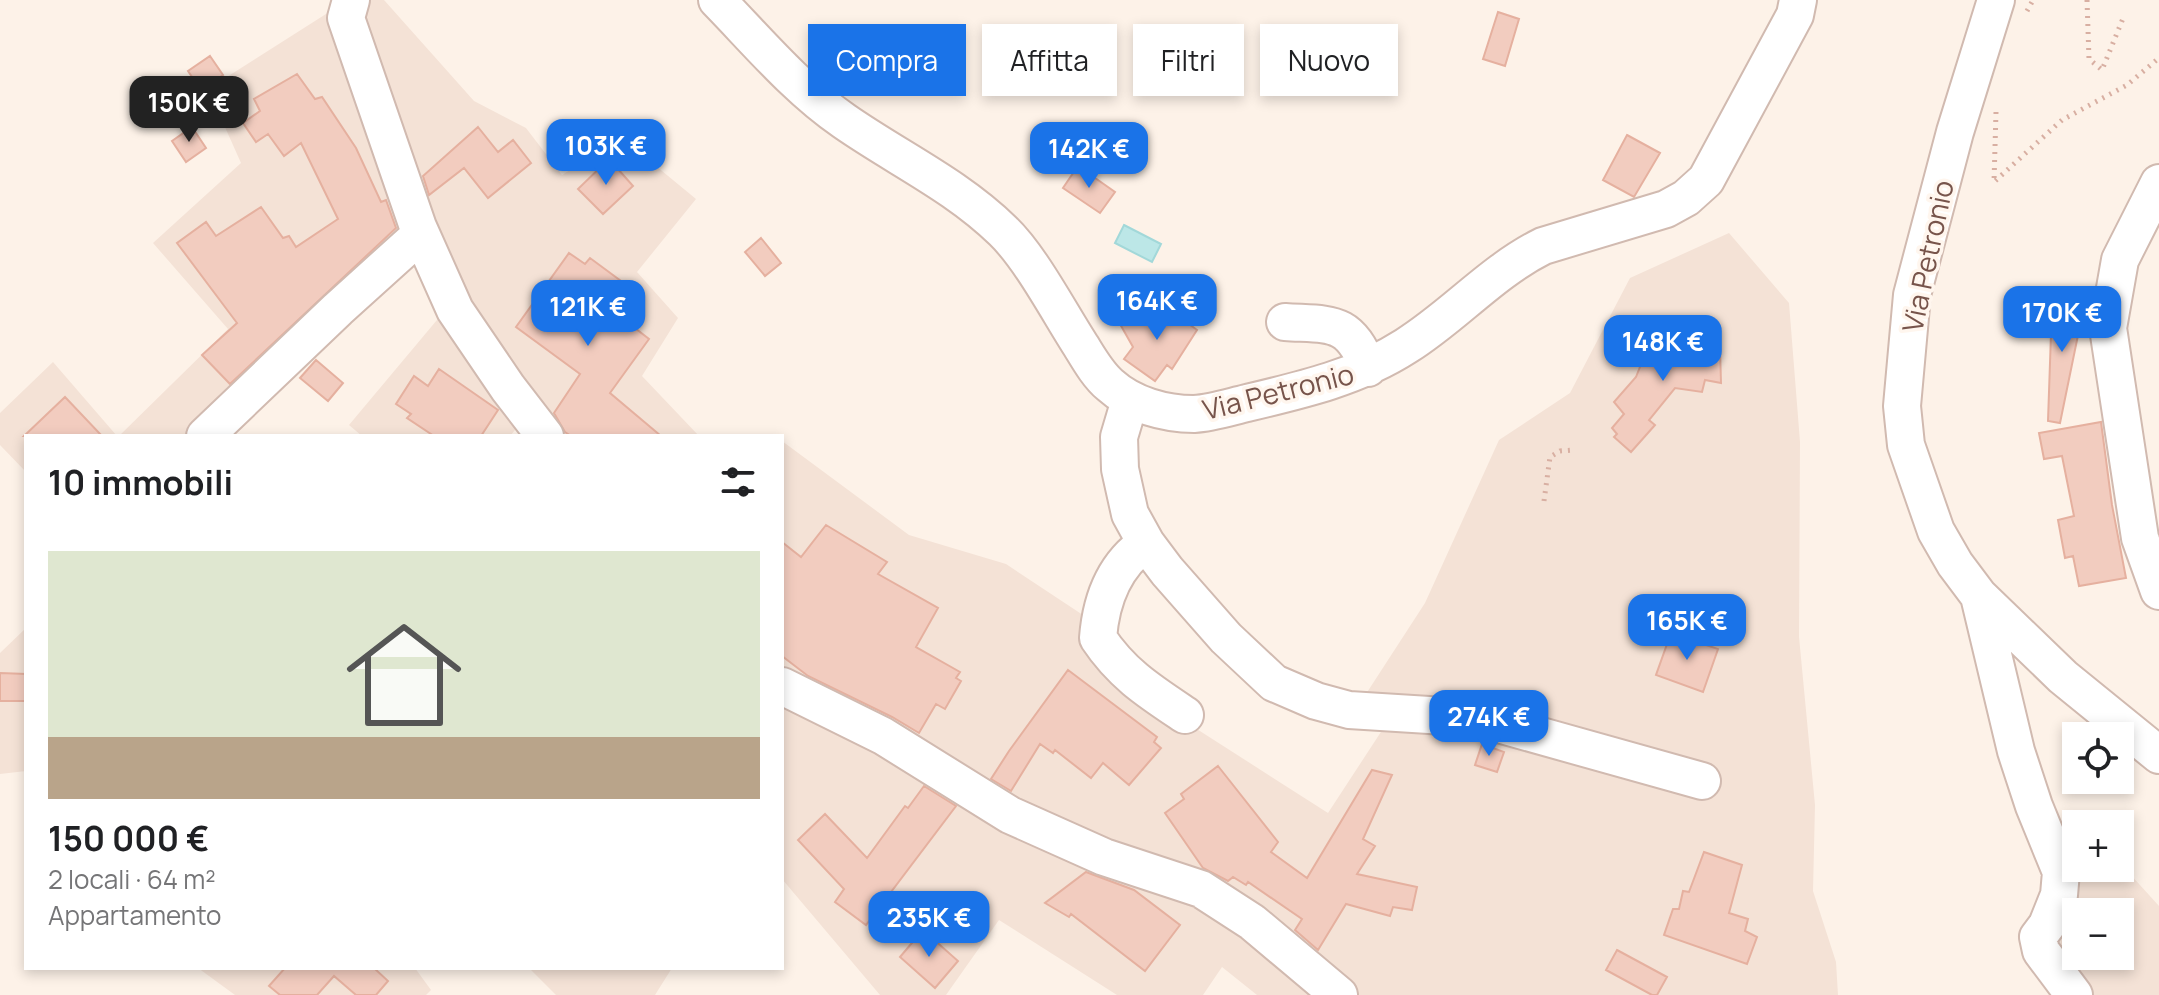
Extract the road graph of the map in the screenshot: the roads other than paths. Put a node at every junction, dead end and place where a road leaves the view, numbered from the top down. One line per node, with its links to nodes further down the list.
1 (351, 0): 6 (street)
2 (717, 0): 9 (street, Via Petronio)
3 (1798, 0): 8 (street, Via Petronio)
4 (2011, 7): 14 (street, Via Petronio)
5 (2159, 183): 13 (street)
6 (421, 234): 10 (street); 11 (street)
7 (1285, 322): 8 (street)
8 (1368, 368): 9 (street, Via Petronio)
9 (1130, 400): 12 (street)
10 (207, 434)
11 (543, 434)
12 (1146, 543): 16 (street); 18 (street)
13 (2159, 591)
14 (1979, 596): 17 (street, Via Petronio); 20 (street)
15 (784, 687): 19 (street)
16 (1185, 715)
17 (2159, 755)
18 (1702, 781)
19 (1339, 995)
20 (2074, 995)

